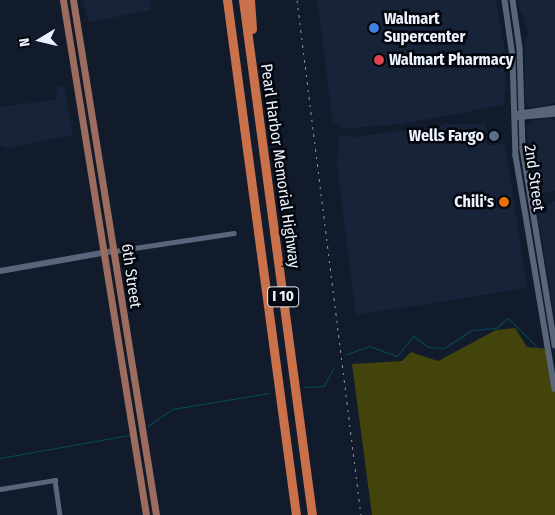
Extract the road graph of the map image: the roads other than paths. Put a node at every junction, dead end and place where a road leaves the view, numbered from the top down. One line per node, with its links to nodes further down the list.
1 (63, 0): 18 (main road, 6th Street)
2 (73, 0): 17 (main road, 6th Street)
3 (222, 0): 11 (highway)
4 (227, 0): 11 (highway, Pearl Harbor Memorial Highway / I 10)
5 (243, 0): 10 (highway, Pearl Harbor Memorial Highway / I 10)
6 (250, 0): 10 (highway)
7 (506, 0): 9 (street); 14 (street, 2nd Street)
8 (513, 0): 9 (street, 2nd Street)
9 (519, 34): 15 (street, 2nd Street)
10 (253, 79): 29 (highway, Pearl Harbor Memorial Highway / I 10)
11 (237, 84): 28 (highway, Pearl Harbor Memorial Highway / I 10)
12 (555, 108): 15 (street)
13 (555, 114): 15 (street)
14 (514, 115): 15 (street); 21 (street, 2nd Street)
15 (521, 115): 20 (street, 2nd Street)
16 (234, 233): 17 (street)
17 (114, 251): 18 (street); 22 (main road, 6th Street)
18 (103, 253): 19 (street); 23 (main road, 6th Street)
19 (0, 271)
20 (555, 345)
21 (555, 389)
22 (148, 466): 23 (main road); 27 (main road, 6th Street)
23 (139, 468): 26 (main road, 6th Street)
24 (0, 489): 25 (street)
25 (60, 515)
26 (146, 515)
27 (156, 515)
28 (296, 515)
29 (312, 515)

